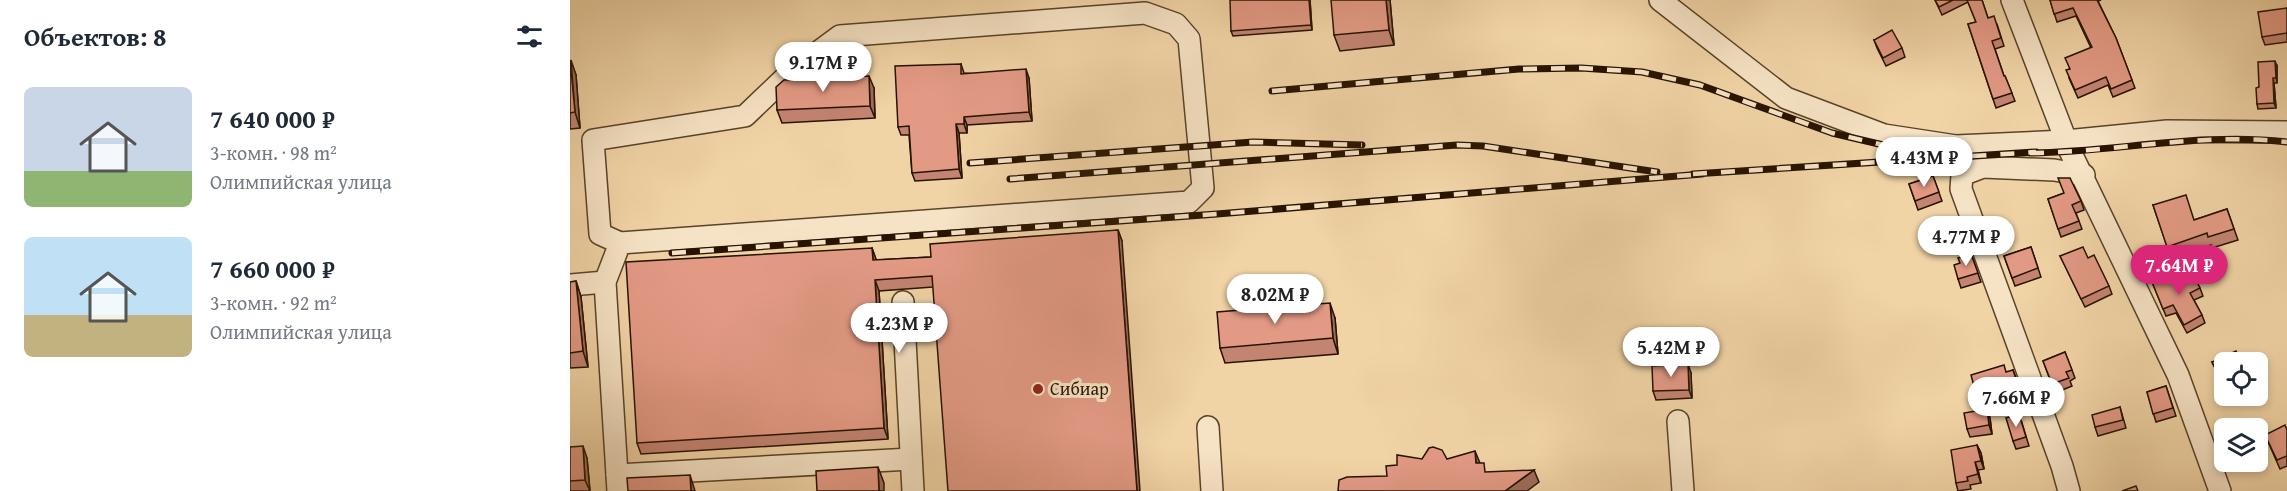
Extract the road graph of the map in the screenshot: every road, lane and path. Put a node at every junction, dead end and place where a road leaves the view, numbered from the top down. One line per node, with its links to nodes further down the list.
1 (1660, 0): 4 (street)
2 (2012, 0): 4 (street)
3 (2287, 132): 4 (street)
4 (2066, 141): 5 (street)
5 (2084, 175): 17 (street); 18 (street)
6 (620, 243): 6 (street); 7 (street)
7 (605, 282): 8 (street); 13 (street)
8 (570, 285)
9 (903, 302): 12 (street)
10 (1678, 421): 16 (street)
11 (1208, 427): 15 (street)
12 (911, 459): 13 (street); 14 (street)
13 (617, 483)
14 (913, 491)
15 (1212, 491)
16 (1683, 491)
17 (2069, 491)
18 (2220, 491)

